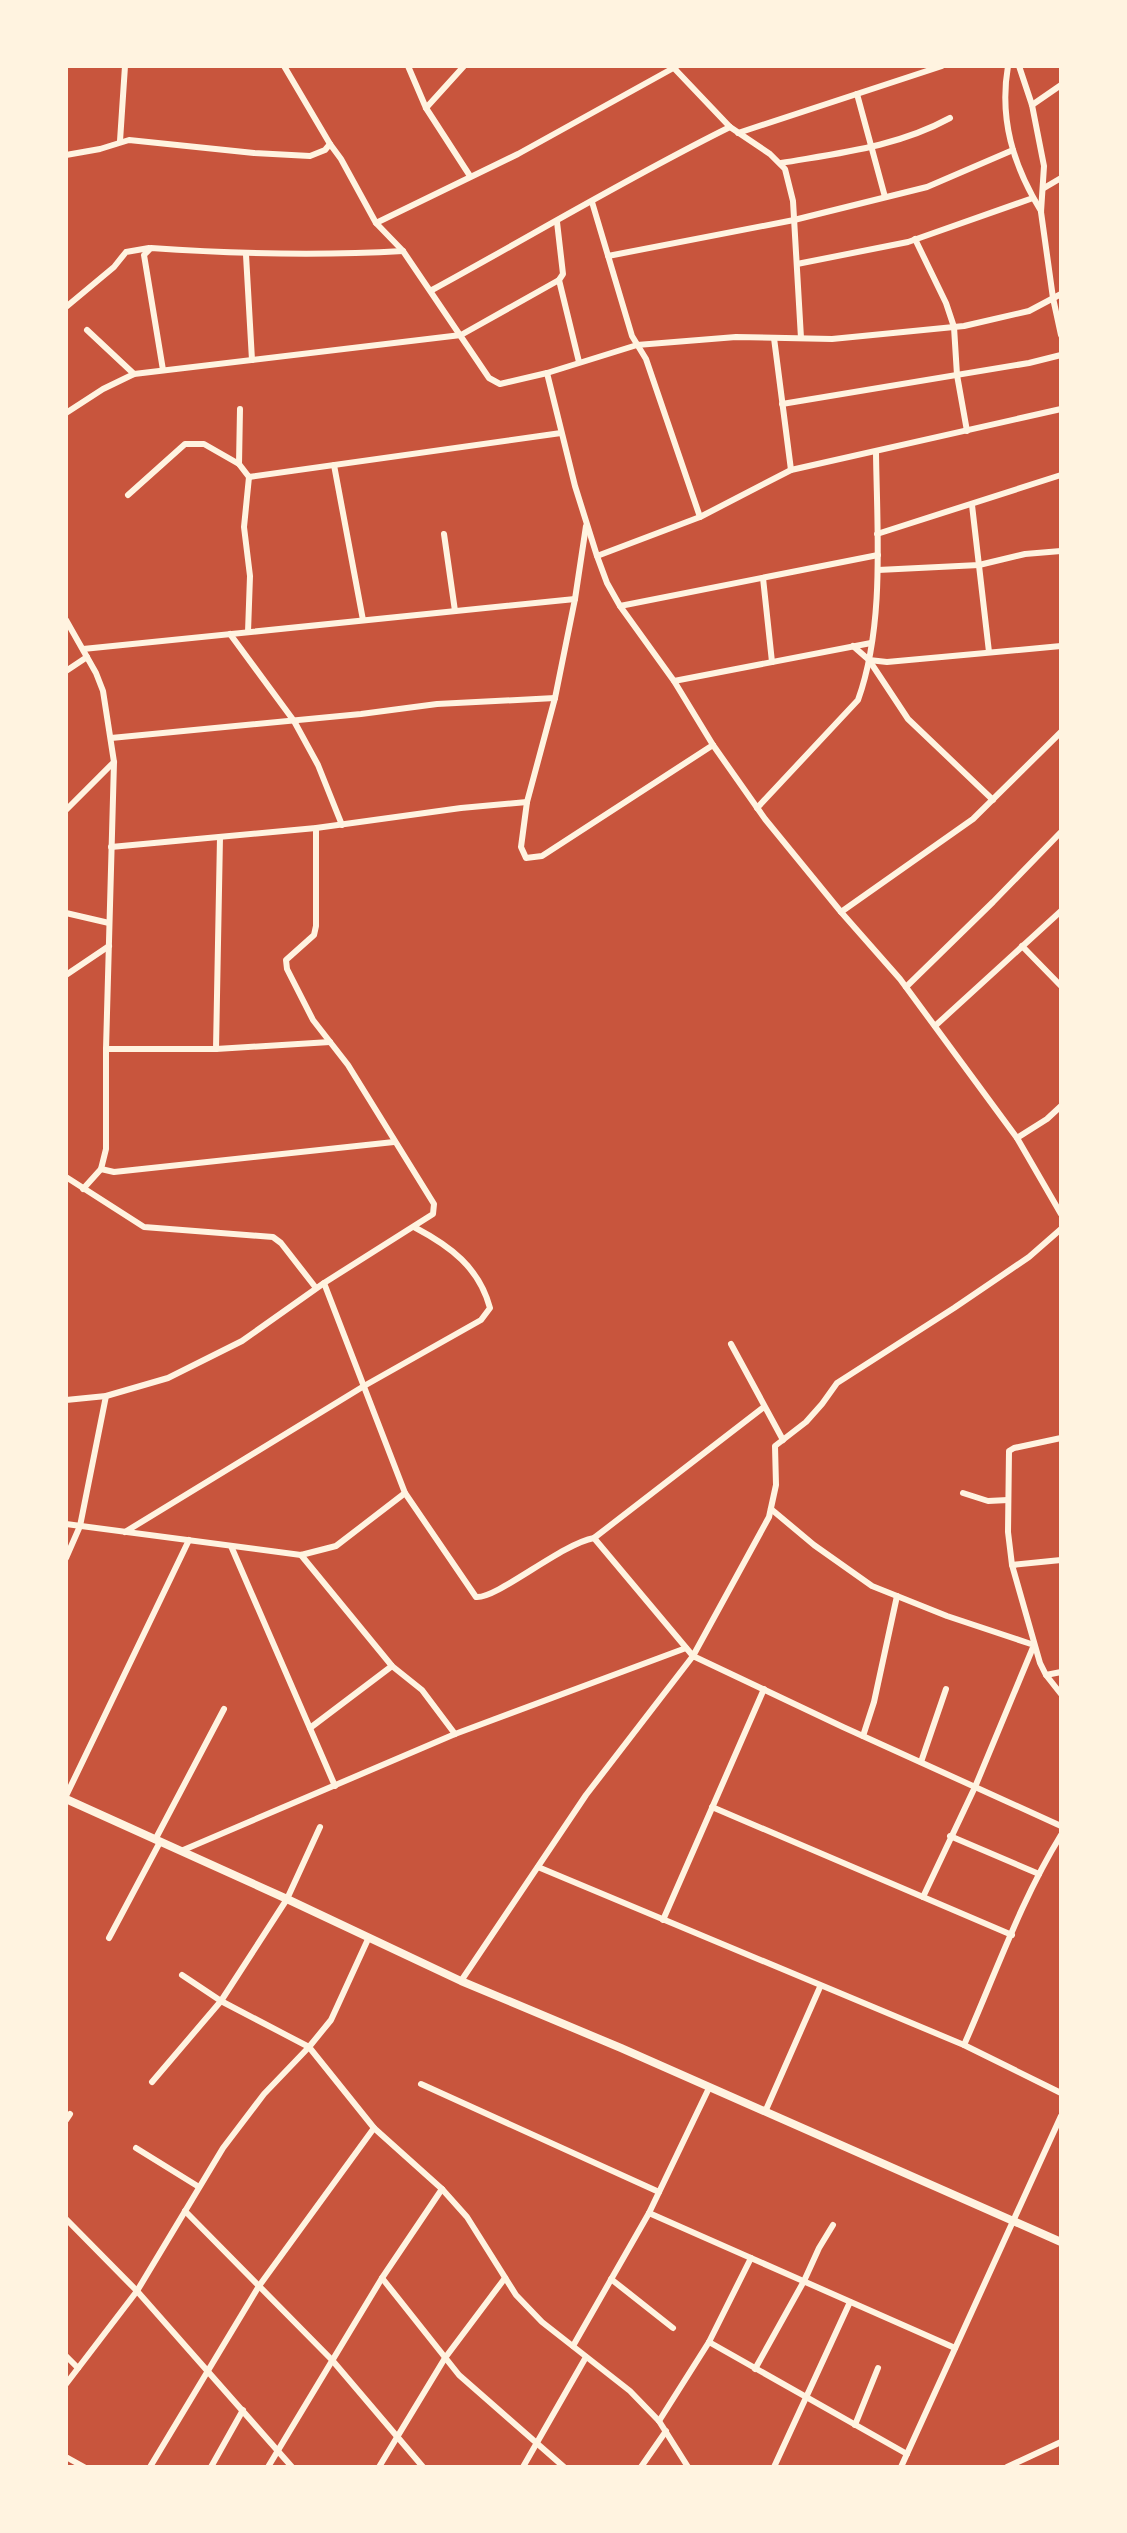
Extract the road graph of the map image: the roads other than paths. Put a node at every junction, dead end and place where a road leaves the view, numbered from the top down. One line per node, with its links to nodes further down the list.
1 (125, 66): 16 (street)
2 (284, 66): 17 (street)
3 (408, 66): 12 (street)
4 (464, 66): 12 (street)
5 (942, 66): 10 (street)
6 (1008, 66): 19 (street)
7 (1019, 66): 11 (street)
8 (674, 67): 14 (street); 22 (street)
9 (1061, 85): 11 (street)
10 (857, 94): 15 (street); 18 (street)
11 (1032, 105): 24 (street)
12 (426, 108): 22 (street)
13 (950, 118): 18 (street)
14 (730, 127): 15 (street); 27 (street)
15 (738, 133): 21 (street)
16 (120, 141): 17 (street); 20 (street)
17 (330, 144): 31 (street)
18 (872, 148): 21 (street); 25 (street)
19 (1013, 150): 25 (street); 26 (street)
20 (66, 155)
21 (781, 163): 29 (street)
22 (470, 176): 31 (street)
23 (1061, 178): 24 (street)
24 (1044, 188): 28 (street)
25 (885, 197): 29 (street)
26 (1033, 198): 28 (street); 32 (street)
27 (592, 202): 30 (street); 36 (street)
28 (1041, 212): 41 (street)
29 (794, 220): 36 (street); 37 (street)
30 (557, 222): 38 (street); 39 (street)
31 (376, 223): 34 (street)
32 (915, 239): 37 (street); 43 (street)
33 (151, 248): 35 (street); 42 (street); 53 (street)
34 (403, 251): 35 (street); 39 (street)
35 (246, 255): 51 (street)
36 (608, 256): 49 (street)
37 (797, 264): 48 (street)
38 (559, 280): 45 (street); 52 (street)
39 (432, 290): 45 (street)
40 (1061, 294): 41 (street)
41 (1053, 298): 43 (street); 46 (street)
42 (66, 307)
43 (954, 327): 48 (street); 56 (street)
44 (87, 330): 55 (street)
45 (461, 335): 51 (street); 54 (street)
46 (1061, 335)
47 (774, 338): 48 (street); 49 (street); 57 (street)
48 (801, 338)
49 (637, 345): 52 (street); 71 (street)
50 (1061, 355): 56 (street)
51 (252, 360): 53 (street)
52 (579, 362): 54 (street)
53 (163, 370): 55 (street)
54 (547, 373): 62 (street)
55 (134, 374): 60 (street)
56 (957, 375): 57 (street); 61 (street)
57 (782, 404): 66 (street)
58 (240, 409): 64 (street)
59 (1061, 409): 61 (street)
60 (66, 413)
61 (967, 431): 63 (street)
62 (561, 433): 65 (street); 72 (street)
63 (876, 453): 66 (street); 74 (street)
64 (239, 464): 68 (street); 69 (street)
65 (334, 465): 68 (street); 85 (street)
66 (791, 470): 71 (street)
67 (1061, 475): 70 (street)
68 (249, 477): 86 (street)
69 (128, 495)
70 (972, 505): 74 (street); 78 (street)
71 (700, 517): 77 (street)
72 (586, 522): 77 (street); 81 (street)
73 (444, 534): 83 (street)
74 (877, 534): 76 (street)
75 (1061, 551): 78 (street)
76 (878, 555): 79 (street); 80 (street)
77 (597, 556): 82 (street)
78 (979, 565): 79 (street); 92 (street)
79 (878, 570): 88 (street)
80 (763, 578): 82 (street); 95 (street)
81 (575, 599): 83 (street); 98 (street)
82 (620, 606): 97 (street)
83 (455, 611): 85 (street)
84 (66, 620): 91 (street)
85 (363, 620): 86 (street)
86 (248, 632): 87 (street)
87 (230, 634): 91 (street); 99 (street)
88 (871, 643): 89 (street); 94 (street)
89 (853, 646): 94 (street); 95 (street)
90 (1061, 646): 92 (street)
91 (83, 649): 93 (street)
92 (989, 652): 94 (street)
93 (87, 657): 96 (street); 101 (street)
94 (869, 660): 104 (street); 106 (street)
95 (772, 662): 97 (street)
96 (66, 671)
97 (674, 681): 102 (street)
98 (555, 698): 99 (street); 105 (street)
99 (294, 721): 101 (street); 108 (street)
100 (1061, 732): 104 (street)
101 (111, 738): 103 (street)
102 (713, 745): 105 (street); 106 (street)
103 (114, 762): 107 (street); 112 (street)
104 (993, 800): 114 (street)
105 (527, 802): 108 (street)
106 (757, 808): 114 (street)
107 (66, 810)
108 (342, 825): 109 (street)
109 (316, 828): 111 (street); 123 (street)
110 (1061, 832): 121 (street)
111 (220, 837): 112 (street); 125 (street)
112 (111, 847): 116 (street)
113 (1061, 911): 118 (street)
114 (841, 912): 121 (street)
115 (66, 913): 116 (street)
116 (109, 923): 117 (street)
117 (109, 946): 119 (street); 124 (street)
118 (1022, 946): 120 (street); 122 (street)
119 (66, 975)
120 (1061, 986)
121 (906, 987): 122 (street)
122 (935, 1026): 127 (street)
123 (330, 1042): 125 (street); 128 (street)
124 (106, 1049): 125 (street); 129 (street)
125 (216, 1049)
126 (1061, 1106): 127 (street)
127 (1017, 1138): 132 (street)
128 (394, 1142): 129 (street); 133 (street)
129 (101, 1169): 131 (street)
130 (67, 1179): 131 (street)
131 (83, 1189): 136 (street)
132 (1061, 1214)
133 (414, 1227): 135 (street); 138 (street)
134 (1061, 1229): 143 (street)
135 (324, 1283): 136 (street); 138 (street)
136 (316, 1288): 139 (street)
137 (731, 1344): 141 (street)
138 (364, 1386): 144 (street); 150 (street)
139 (106, 1396): 140 (street); 149 (street)
140 (66, 1400)
141 (764, 1407): 143 (street); 151 (street)
142 (1061, 1438): 146 (street)
143 (783, 1440): 147 (street)
144 (405, 1493): 151 (street); 154 (street)
145 (963, 1493): 146 (street)
146 (1008, 1500): 157 (street)
147 (771, 1509): 158 (street); 161 (street)
148 (66, 1524): 149 (street)
149 (80, 1526): 150 (street); 155 (street)
150 (125, 1532): 152 (street)
151 (594, 1538): 160 (street)
152 (189, 1540): 153 (street); 175 (street)
153 (231, 1546): 154 (street); 169 (street)
154 (301, 1555): 162 (street)
155 (66, 1558)
156 (1061, 1560): 157 (street)
157 (1012, 1565): 159 (street)
158 (897, 1596): 159 (street); 171 (street)
159 (1034, 1645): 164 (street); 174 (street)
160 (686, 1648): 161 (street); 170 (street)
161 (693, 1656): 165 (street); 183 (street)
162 (392, 1666): 169 (street); 170 (street)
163 (1061, 1672): 164 (street)
164 (1046, 1675): 167 (street)
165 (764, 1689): 171 (street); 176 (street)
166 (946, 1689): 172 (street)
167 (1061, 1694)
168 (224, 1709): 181 (street)
169 (310, 1728): 173 (street)
170 (455, 1734): 173 (street)
171 (863, 1736): 172 (street)
172 (921, 1762): 174 (street)
173 (335, 1786): 182 (street)
174 (975, 1787): 177 (street); 180 (street)
175 (66, 1797): 181 (main road)
176 (712, 1807): 185 (street); 187 (street)
177 (1061, 1826)
178 (320, 1827): 186 (street)
179 (1061, 1835): 184 (street)
180 (950, 1836): 184 (street); 185 (street)
181 (158, 1841): 182 (main road); 190 (street)
182 (179, 1852): 186 (main road)
183 (538, 1867): 187 (street); 192 (street)
184 (1039, 1874): 188 (street)
185 (923, 1897): 188 (street)
186 (287, 1899): 189 (main road); 194 (street)
187 (663, 1920): 193 (street)
188 (1012, 1935): 195 (street)
189 (369, 1937): 192 (main road); 196 (street)
190 (109, 1938)
191 (182, 1975): 194 (street)
192 (461, 1981): 199 (main road)
193 (820, 1987): 195 (street); 201 (street)
194 (221, 2001): 196 (street); 197 (street)
195 (964, 2045): 200 (street)
196 (309, 2047): 203 (street); 205 (street)
197 (152, 2082)
198 (421, 2084): 207 (street)
199 (709, 2088): 201 (main road); 207 (street)
200 (1061, 2093)
201 (765, 2112): 210 (main road)
202 (1061, 2116): 210 (street)
203 (374, 2128): 206 (street); 219 (street)
204 (136, 2148): 205 (street)
205 (199, 2187): 208 (street)
206 (442, 2189): 215 (street); 216 (street)
207 (659, 2192): 209 (street)
208 (185, 2211): 219 (street); 220 (street)
209 (649, 2213): 214 (street); 217 (street)
210 (1013, 2221): 213 (main road); 225 (street)
211 (67, 2222): 220 (street)
212 (833, 2225): 218 (street)
213 (1061, 2242)
214 (751, 2258): 218 (street); 223 (street)
215 (382, 2278): 228 (street); 229 (street)
216 (505, 2278): 224 (street); 228 (street)
217 (611, 2279): 222 (street); 224 (street)
218 (804, 2281): 221 (street); 232 (street)
219 (259, 2286): 229 (street); 233 (street)
220 (137, 2291): 230 (street); 233 (street)
221 (850, 2302): 225 (street); 235 (street)
222 (673, 2328)
223 (709, 2342): 232 (street); 237 (street)
224 (573, 2346): 227 (street)
225 (955, 2348): 244 (street)
226 (66, 2356): 230 (street)
227 (586, 2357): 237 (street); 241 (street)
228 (445, 2358): 240 (street); 241 (street)
229 (332, 2360): 240 (street); 243 (street)
230 (78, 2368): 234 (street)
231 (878, 2368): 238 (street)
232 (755, 2369): 235 (street)
233 (208, 2371): 236 (street); 247 (street)
234 (66, 2384)
235 (808, 2398): 238 (street); 257 (street)
236 (243, 2410): 243 (street); 248 (street)
237 (659, 2421): 239 (street)
238 (855, 2425): 244 (street)
239 (666, 2431): 255 (street); 256 (street)
240 (397, 2437): 251 (street); 252 (street)
241 (538, 2442): 253 (street); 254 (street)
242 (1061, 2442): 259 (street)
243 (279, 2450): 249 (street); 250 (street)
244 (907, 2454): 258 (street)
245 (66, 2457): 246 (street)
246 (84, 2467)
247 (150, 2467)
248 (211, 2467)
249 (268, 2467)
250 (292, 2467)
251 (379, 2467)
252 (423, 2467)
253 (523, 2467)
254 (564, 2467)
255 (641, 2467)
256 (688, 2467)
257 (774, 2467)
258 (901, 2467)
259 (1007, 2467)

